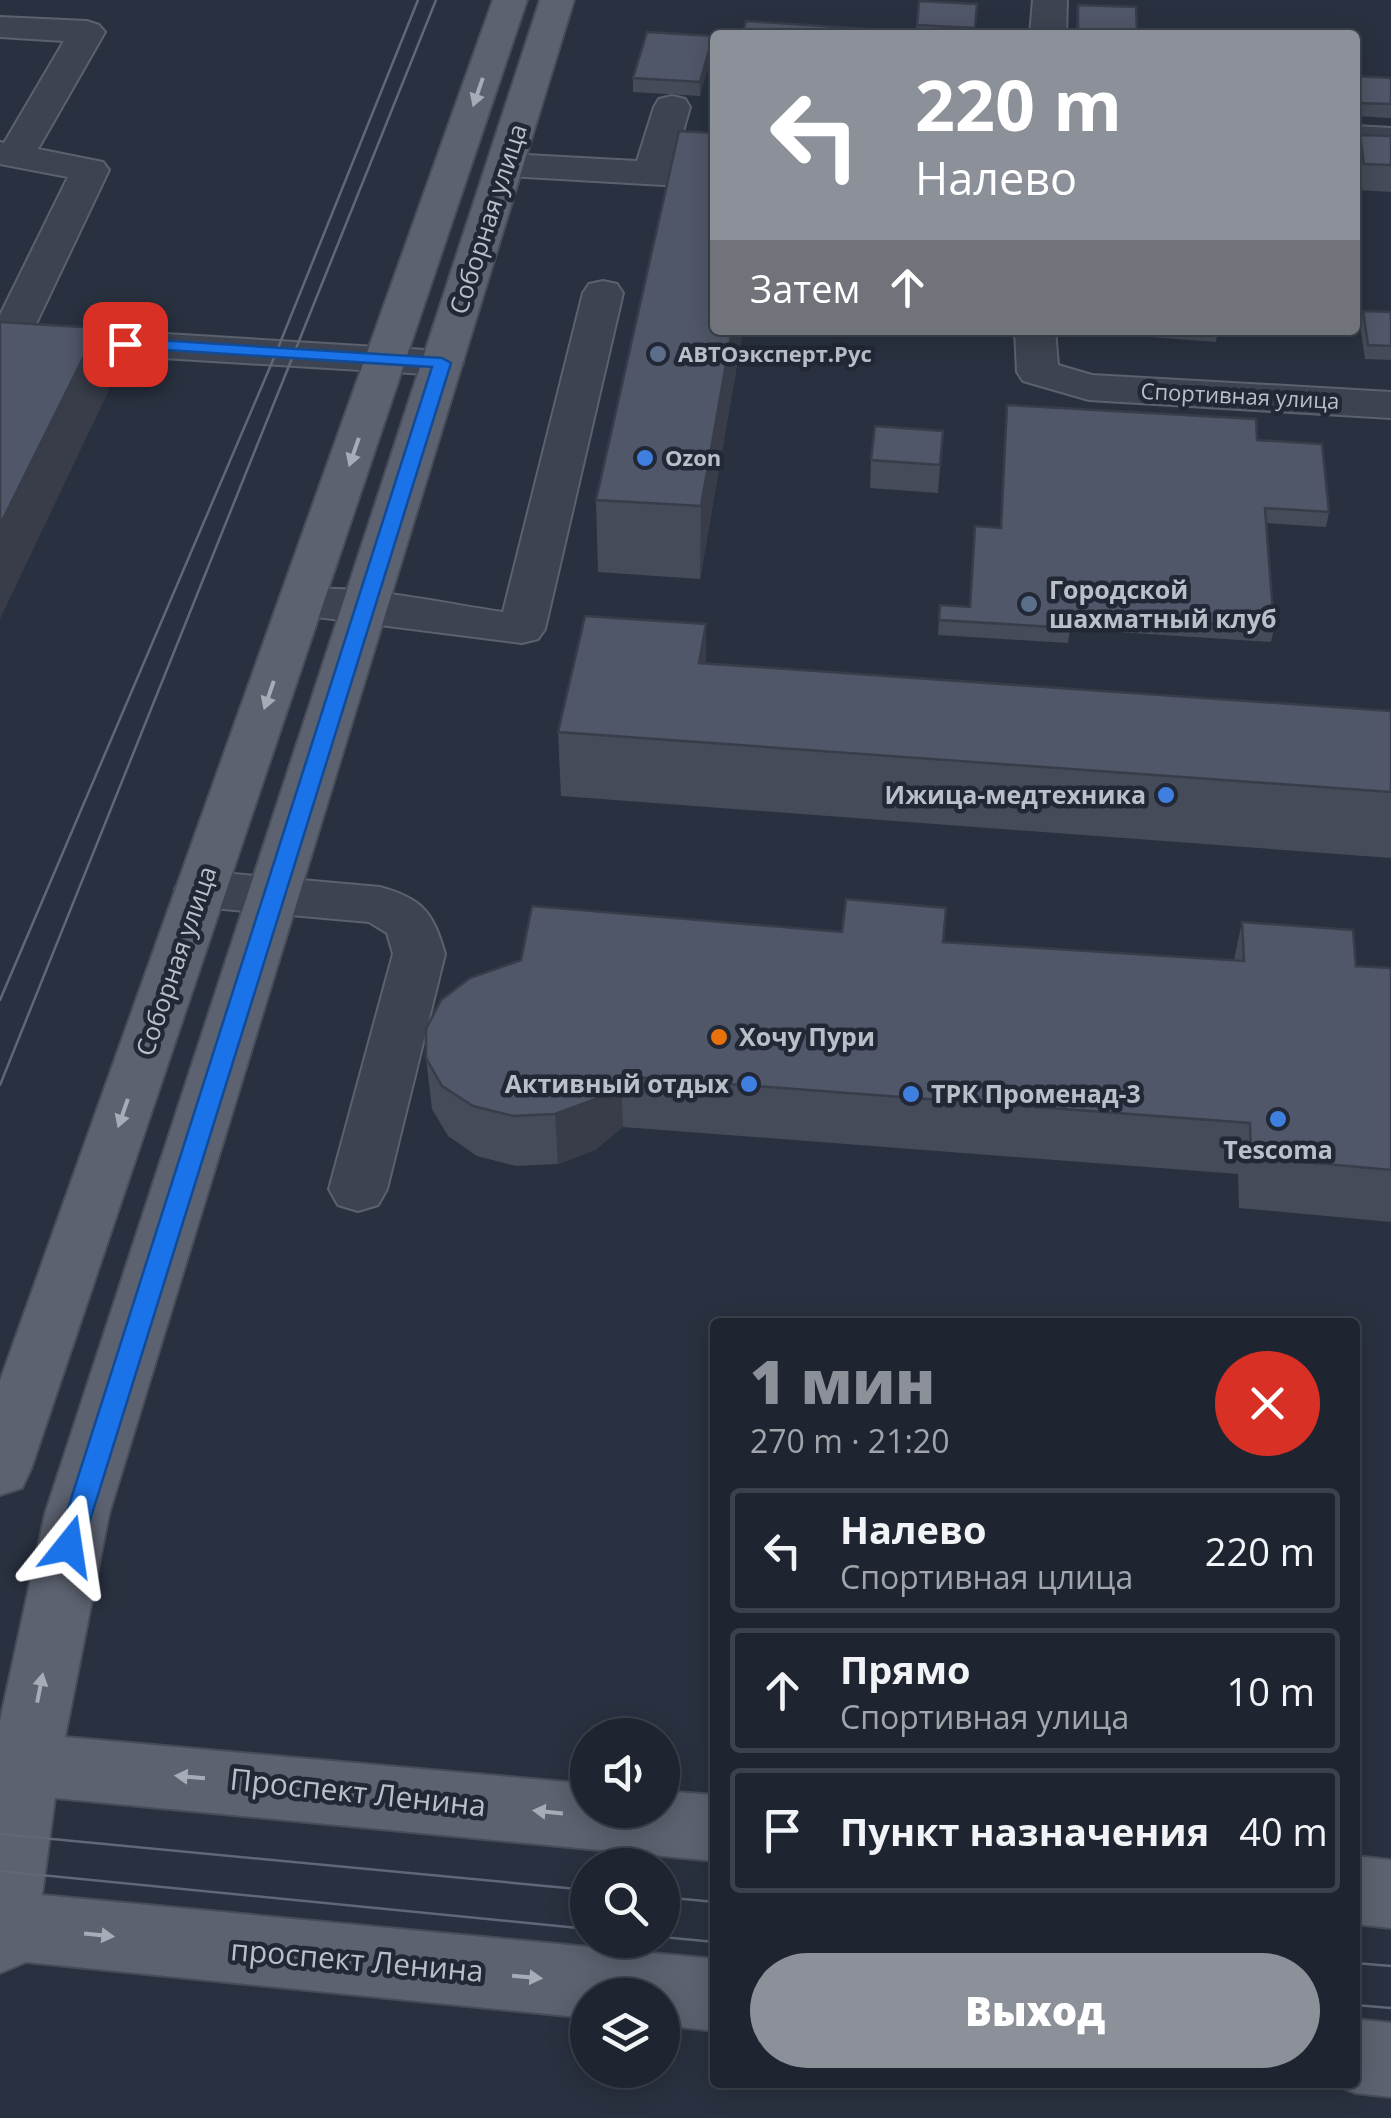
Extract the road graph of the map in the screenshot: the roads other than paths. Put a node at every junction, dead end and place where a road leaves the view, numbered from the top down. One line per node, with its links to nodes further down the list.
1 (510, 0): 16 (main road, Соборная улица, one-way to 16)
2 (558, 0): 10 (main road, Соборная улица)
3 (1050, 0): 5 (street)
4 (0, 26): 9 (street)
5 (1048, 30)
6 (672, 107): 11 (street)
7 (1360, 137): 8 (street)
8 (1391, 139)
9 (8, 154): 15 (street)
10 (506, 165): 11 (street); 17 (main road, Соборная улица)
11 (653, 172): 12 (street)
12 (710, 177)
13 (603, 294): 20 (street)
14 (1035, 335): 18 (street, Спортивная улица)
15 (5, 336): 16 (street)
16 (386, 360): 17 (street); 19 (main road, Соборная улица, one-way to 19)
17 (442, 363): 20 (main road, Соборная улица)
18 (1391, 405)
19 (301, 604): 20 (street); 21 (main road, Соборная улица, one-way to 21)
20 (365, 607): 22 (main road, Соборная улица)
21 (201, 888): 22 (street); 24 (main road, Соборная улица, one-way to 24)
22 (273, 894): 23 (street); 25 (main road, Соборная улица, one-way to 22)
23 (358, 1189)
24 (0, 1469)
25 (13, 1763): 26 (main road, Проспект Ленина, one-way to 25); 29 (main road, Соборная улица)
26 (710, 1828)
27 (1360, 1891): 28 (main road)
28 (1391, 1894)
29 (1, 1930): 30 (main road, проспект Ленина, one-way to 30)
30 (710, 1995)
31 (1360, 2057): 32 (main road)
32 (1391, 2060)

